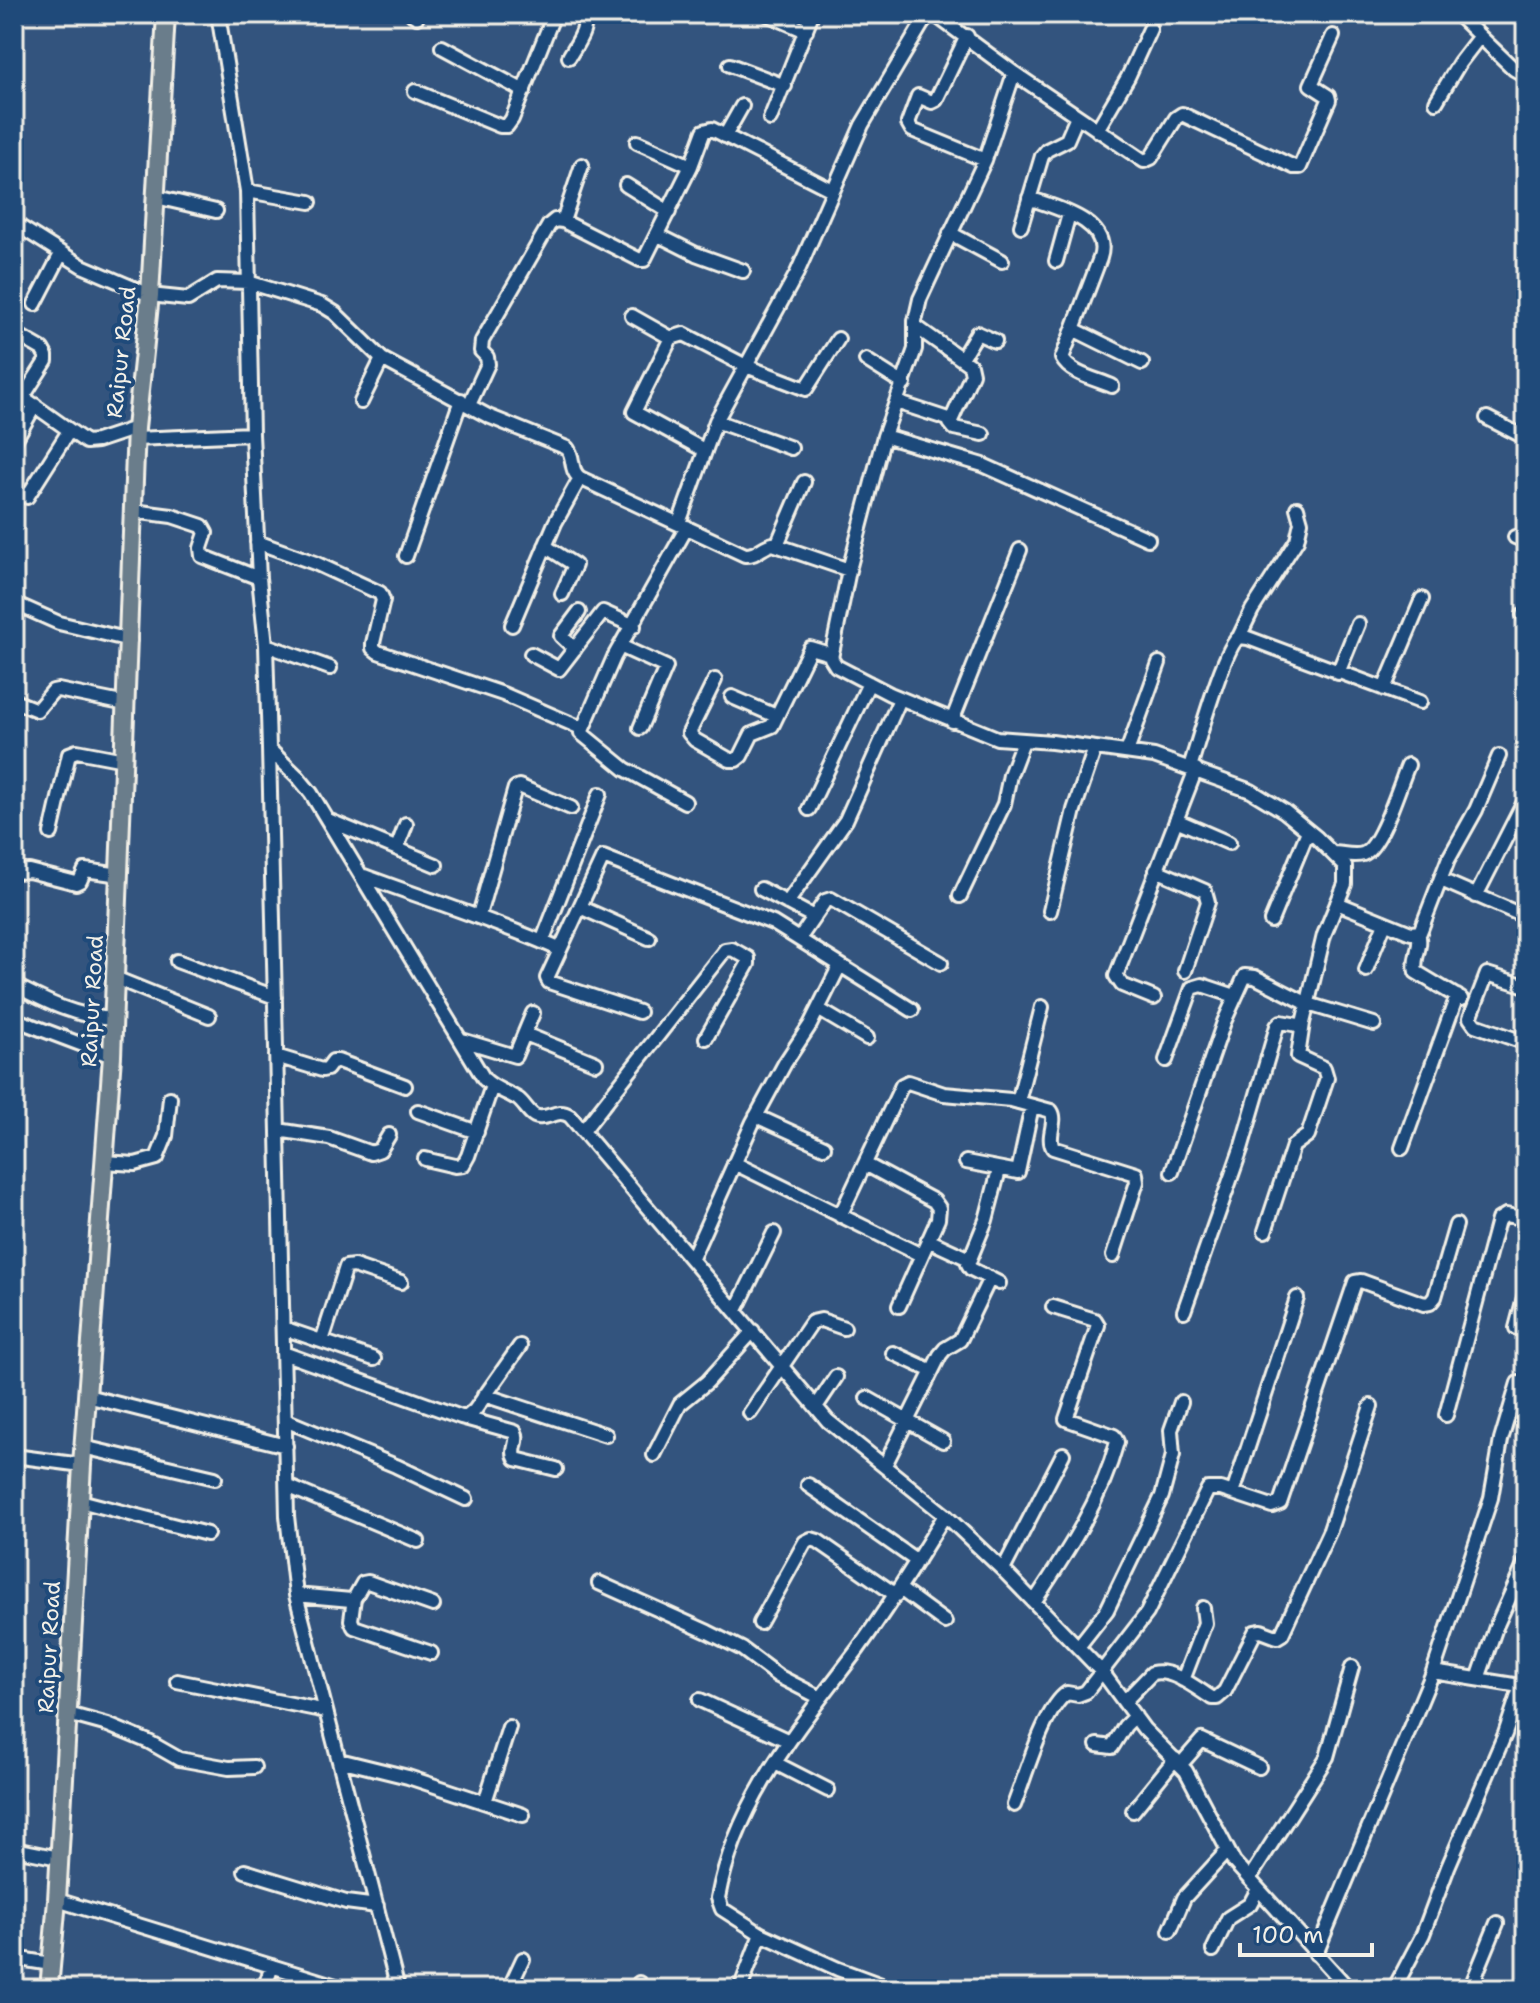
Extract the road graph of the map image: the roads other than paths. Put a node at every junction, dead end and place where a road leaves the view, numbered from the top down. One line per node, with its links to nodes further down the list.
1 (166, 14): 37 (main road, Raipur Road)
2 (218, 14): 36 (street)
3 (554, 14): 23 (street)
4 (581, 14): 15 (street)
5 (767, 14): 10 (street)
6 (812, 14): 10 (street)
7 (931, 14): 11 (street); 35 (street)
8 (1457, 14): 13 (street)
9 (1150, 29): 28 (street)
10 (806, 31): 21 (street)
11 (967, 36): 18 (street); 31 (street)
12 (1333, 36): 28 (street)
13 (1480, 36): 17 (street); 24 (street)
14 (442, 47): 23 (street)
15 (569, 57)
16 (730, 65): 21 (street)
17 (1514, 69): 19 (street); 20 (street)
18 (1014, 73): 26 (street); 31 (street)
19 (1526, 76)
20 (1526, 85)
21 (785, 86): 27 (street)
22 (415, 91): 23 (street)
23 (524, 91)
24 (1436, 102)
25 (742, 106): 29 (street)
26 (1077, 117): 28 (street); 38 (street)
27 (770, 119)
28 (1097, 130)
29 (725, 136): 33 (street); 35 (street)
30 (637, 142): 33 (street)
31 (985, 160): 46 (street)
32 (582, 165): 43 (street)
33 (691, 166): 41 (street)
34 (626, 185): 41 (street)
35 (832, 190): 66 (street)
36 (247, 191): 39 (street); 52 (street)
37 (156, 197): 40 (street); 53 (main road, Raipur Road)
38 (1029, 198): 42 (street); 45 (street)
39 (310, 202)
40 (216, 211)
41 (669, 212): 47 (street)
42 (1069, 214): 50 (street); 57 (street)
43 (563, 221): 47 (street); 72 (street)
44 (14, 223): 48 (street)
45 (1021, 226)
46 (950, 233): 49 (street); 56 (street)
47 (658, 235): 51 (street)
48 (61, 254): 53 (street); 54 (street)
49 (1002, 261)
50 (1056, 261)
51 (743, 271)
52 (248, 282): 53 (street); 63 (street); 79 (street)
53 (150, 295): 78 (main road, Raipur Road)
54 (35, 304)
55 (632, 316): 59 (street)
56 (915, 326): 62 (street); 67 (street)
57 (1073, 329): 65 (street); 68 (street)
58 (14, 333): 69 (street)
59 (671, 338): 66 (street); 85 (street)
60 (838, 339): 66 (street)
61 (995, 341): 62 (street)
62 (962, 358): 75 (street)
63 (382, 359): 70 (street); 72 (street)
64 (866, 360): 67 (street)
65 (1142, 363)
66 (746, 366): 76 (street)
67 (904, 384): 71 (street)
68 (1112, 386)
69 (18, 394): 73 (street)
70 (361, 402)
71 (896, 402): 75 (street); 81 (street)
72 (465, 403): 86 (street); 97 (street)
73 (35, 405): 77 (street); 83 (street)
74 (1487, 418): 82 (street)
75 (951, 420): 80 (street)
76 (716, 421): 84 (street); 85 (street)
77 (69, 431): 78 (street); 88 (street)
78 (135, 433): 79 (street); 90 (main road, Raipur Road)
79 (252, 434): 93 (street)
80 (983, 434)
81 (884, 436): 92 (street); 98 (street)
82 (1526, 438)
83 (14, 442)
84 (791, 448)
85 (704, 450): 91 (street)
86 (580, 478): 91 (street); 95 (street)
87 (804, 482): 94 (street)
88 (27, 497)
89 (1297, 508): 107 (street)
90 (133, 511): 99 (street); 108 (main road, Raipur Road)
91 (683, 525): 94 (street); 106 (street)
92 (1148, 539)
93 (257, 542): 99 (street); 127 (street)
94 (777, 545): 98 (street)
95 (545, 546): 100 (street); 105 (street)
96 (1020, 550): 126 (street)
97 (406, 556)
98 (849, 570): 113 (street)
99 (259, 578): 109 (street)
100 (562, 594)
101 (1422, 599): 119 (street)
102 (14, 603): 108 (street)
103 (579, 612): 111 (street)
104 (1358, 624): 116 (street)
105 (512, 625)
106 (634, 626): 110 (street); 111 (street)
107 (1239, 637): 116 (street); 136 (street)
108 (130, 640): 124 (main road, Raipur Road)
109 (266, 645): 115 (street); 131 (street)
110 (620, 646): 127 (street); 128 (street)
111 (575, 649): 112 (street)
112 (531, 654)
113 (830, 654): 118 (street); 125 (street)
114 (1159, 663): 132 (street)
115 (330, 668)
116 (1338, 673): 119 (street)
117 (715, 680): 125 (street)
118 (869, 683): 121 (street); 141 (street)
119 (1384, 689): 123 (street)
120 (732, 697): 125 (street)
121 (900, 699): 126 (street); 161 (street)
122 (14, 701): 124 (street)
123 (1420, 702)
124 (126, 704): 134 (main road, Raipur Road)
125 (776, 716)
126 (952, 721): 129 (street)
127 (581, 728): 138 (street)
128 (640, 728)
129 (1023, 741): 130 (street); 159 (street)
130 (1095, 748): 132 (street); 164 (street)
131 (269, 749): 142 (street); 185 (street)
132 (1127, 752): 136 (street)
133 (1499, 756): 157 (street)
134 (124, 760): 147 (street); 155 (main road, Raipur Road)
135 (1408, 765): 151 (street)
136 (1193, 768): 143 (street); 146 (street)
137 (600, 794): 173 (street)
138 (685, 802)
139 (1523, 804): 145 (street)
140 (571, 808): 165 (street)
141 (809, 809)
142 (328, 820): 150 (street); 156 (street)
143 (1176, 820): 149 (street); 153 (street)
144 (406, 824): 150 (street)
145 (1511, 827): 148 (street); 160 (street)
146 (1308, 831): 151 (street); 168 (street)
147 (51, 833)
148 (1526, 833)
149 (1229, 843)
150 (397, 848): 152 (street)
151 (1332, 853): 162 (street)
152 (436, 865)
153 (1156, 870): 179 (street); 186 (street)
154 (14, 872): 155 (street)
155 (120, 875): 180 (main road, Raipur Road)
156 (364, 876): 165 (street); 202 (street)
157 (1441, 880): 160 (street); 170 (street)
158 (761, 889): 161 (street)
159 (960, 896)
160 (1476, 896): 167 (street)
161 (787, 903): 166 (street)
162 (1337, 903): 169 (street); 187 (street)
163 (580, 907): 171 (street); 172 (street); 174 (street)
164 (1050, 911)
165 (479, 915): 173 (street)
166 (814, 917): 172 (street); 176 (street)
167 (1526, 917)
168 (1271, 921)
169 (1385, 923): 170 (street); 178 (street)
170 (1418, 933): 184 (street)
171 (649, 938)
172 (799, 939): 177 (street)
173 (542, 942): 174 (street)
174 (559, 949): 192 (street)
175 (177, 961): 185 (street)
176 (941, 963)
177 (840, 965): 190 (street); 191 (street)
178 (1366, 970)
179 (1185, 971)
180 (115, 978): 194 (street); 196 (main road, Raipur Road)
181 (14, 985): 196 (street)
182 (1526, 986): 188 (street)
183 (1235, 996): 187 (street); 206 (street); 227 (street)
184 (1457, 996): 188 (street); 220 (street)
185 (275, 997): 205 (street)
186 (1154, 998)
187 (1308, 1004): 197 (street); 198 (street)
188 (1474, 1005): 203 (street)
189 (1042, 1007): 211 (street)
190 (818, 1009): 201 (street); 214 (street)
191 (912, 1010)
192 (639, 1012)
193 (533, 1013): 199 (street)
194 (209, 1016)
195 (14, 1019): 204 (street)
196 (114, 1019): 204 (main road, Raipur Road)
197 (1303, 1023): 231 (street); 244 (street)
198 (1374, 1024)
199 (525, 1034): 202 (street); 207 (street)
200 (706, 1038): 216 (street)
201 (867, 1038)
202 (462, 1040): 209 (street)
203 (1526, 1043)
204 (112, 1056): 222 (main road, Raipur Road)
205 (276, 1056): 208 (street); 215 (street)
206 (1166, 1060)
207 (596, 1063)
208 (405, 1086)
209 (492, 1086): 216 (street); 217 (street)
210 (170, 1098): 222 (street)
211 (1018, 1102): 212 (street); 225 (street)
212 (1032, 1106): 226 (street); 235 (street)
213 (418, 1111): 217 (street)
214 (756, 1116): 219 (street); 224 (street)
215 (278, 1130): 218 (street); 245 (street)
216 (583, 1131): 236 (street)
217 (477, 1132): 221 (street)
218 (389, 1135)
219 (824, 1147)
220 (1402, 1148)
221 (425, 1159)
222 (104, 1162): 259 (main road, Raipur Road)
223 (966, 1162): 226 (street)
224 (734, 1163): 228 (street); 236 (street)
225 (865, 1164): 228 (street); 233 (street)
226 (999, 1170): 237 (street)
227 (1172, 1172)
228 (840, 1216): 234 (street)
229 (1526, 1219): 265 (street)
230 (1456, 1225): 282 (street)
231 (1265, 1231)
232 (774, 1233): 243 (street)
233 (928, 1240): 234 (street); 237 (street)
234 (921, 1255): 241 (street)
235 (1113, 1256)
236 (692, 1258): 243 (street)
237 (969, 1259): 255 (street)
238 (401, 1282): 249 (street)
239 (1526, 1290): 247 (street)
240 (1297, 1298): 282 (street)
241 (899, 1306)
242 (1053, 1307): 295 (street)
243 (736, 1310): 248 (street)
244 (1184, 1311)
245 (283, 1328): 249 (street); 251 (street)
246 (844, 1328): 254 (street)
247 (1516, 1328)
248 (753, 1331): 254 (street); 274 (street)
249 (322, 1341): 253 (street)
250 (520, 1346): 258 (street)
251 (283, 1353): 266 (street); 268 (street)
252 (893, 1353): 255 (street)
253 (374, 1359)
254 (782, 1366): 263 (street); 264 (street)
255 (932, 1371): 267 (street)
256 (836, 1377): 263 (street)
257 (1518, 1383): 303 (street)
258 (484, 1395): 266 (street); 269 (street)
259 (87, 1396): 271 (street); 272 (main road, Raipur Road)
260 (867, 1398): 267 (street)
261 (1181, 1402): 300 (street)
262 (1371, 1406): 306 (street)
263 (816, 1407): 277 (street)
264 (750, 1413)
265 (1446, 1415)
266 (461, 1417): 278 (street)
267 (908, 1419): 270 (street); 277 (street)
268 (285, 1420): 271 (street); 283 (street)
269 (606, 1435)
270 (943, 1441)
271 (286, 1446): 281 (street)
272 (83, 1447): 276 (main road, Raipur Road); 279 (street)
273 (1063, 1454): 290 (street)
274 (654, 1455)
275 (14, 1456): 276 (street)
276 (82, 1465): 284 (main road, Raipur Road)
277 (885, 1465): 285 (street)
278 (556, 1469)
279 (215, 1478)
280 (808, 1485): 288 (street)
281 (287, 1486): 287 (street); 293 (street)
282 (1233, 1493): 304 (street)
283 (466, 1499)
284 (80, 1501): 286 (street); 313 (main road, Raipur Road)
285 (945, 1515): 288 (street); 290 (street)
286 (207, 1534)
287 (418, 1541)
288 (917, 1561): 292 (street)
289 (1526, 1561): 305 (street)
290 (1003, 1570): 295 (street)
291 (599, 1583): 309 (street)
292 (898, 1592): 298 (street); 299 (street); 309 (street)
293 (296, 1595): 294 (street); 312 (street)
294 (354, 1598): 296 (street); 301 (street)
295 (1034, 1602): 300 (street)
296 (433, 1605)
297 (1203, 1608): 306 (street)
298 (945, 1622)
299 (760, 1623)
300 (1078, 1647): 304 (street)
301 (431, 1653)
302 (1352, 1667): 332 (street)
303 (1433, 1672): 305 (street); 339 (street)
304 (1103, 1673): 311 (street); 325 (street)
305 (1478, 1679): 308 (street)
306 (1183, 1680): 311 (street)
307 (177, 1681): 312 (street)
308 (1523, 1687): 352 (street)
309 (819, 1697): 316 (street)
310 (700, 1700): 316 (street)
311 (1124, 1702): 314 (street)
312 (326, 1711): 318 (street)
313 (68, 1714): 321 (street); 330 (main road, Raipur Road)
314 (1135, 1716): 317 (street); 319 (street)
315 (509, 1727): 324 (street)
316 (789, 1741): 320 (street)
317 (1097, 1745)
318 (339, 1760): 324 (street); 334 (street)
319 (1178, 1762): 322 (street); 326 (street); 329 (street)
320 (775, 1763): 323 (street); 337 (street)
321 (254, 1767)
322 (1259, 1767)
323 (828, 1790)
324 (485, 1802): 327 (street)
325 (1014, 1805)
326 (1133, 1811)
327 (523, 1815)
328 (14, 1849): 330 (street)
329 (1227, 1851): 332 (street); 336 (street)
330 (59, 1858): 333 (main road, Raipur Road)
331 (245, 1871): 334 (street)
332 (1254, 1884): 338 (street); 339 (street)
333 (57, 1900): 342 (main road, Raipur Road); 343 (street)
334 (377, 1906): 347 (street)
335 (1497, 1923): 353 (street)
336 (1170, 1931)
337 (761, 1934): 349 (street); 350 (street)
338 (1213, 1950)
339 (1316, 1954): 351 (street)
340 (14, 1958): 342 (street)
341 (523, 1959): 348 (street)
342 (51, 1964): 344 (main road, Raipur Road)
343 (272, 1966): 345 (street); 346 (street)
344 (49, 1989)
345 (264, 1989)
346 (346, 1989)
347 (398, 1989)
348 (509, 1989)
349 (740, 1989)
350 (892, 1989)
351 (1349, 1989)
352 (1394, 1989)
353 (1470, 1989)

